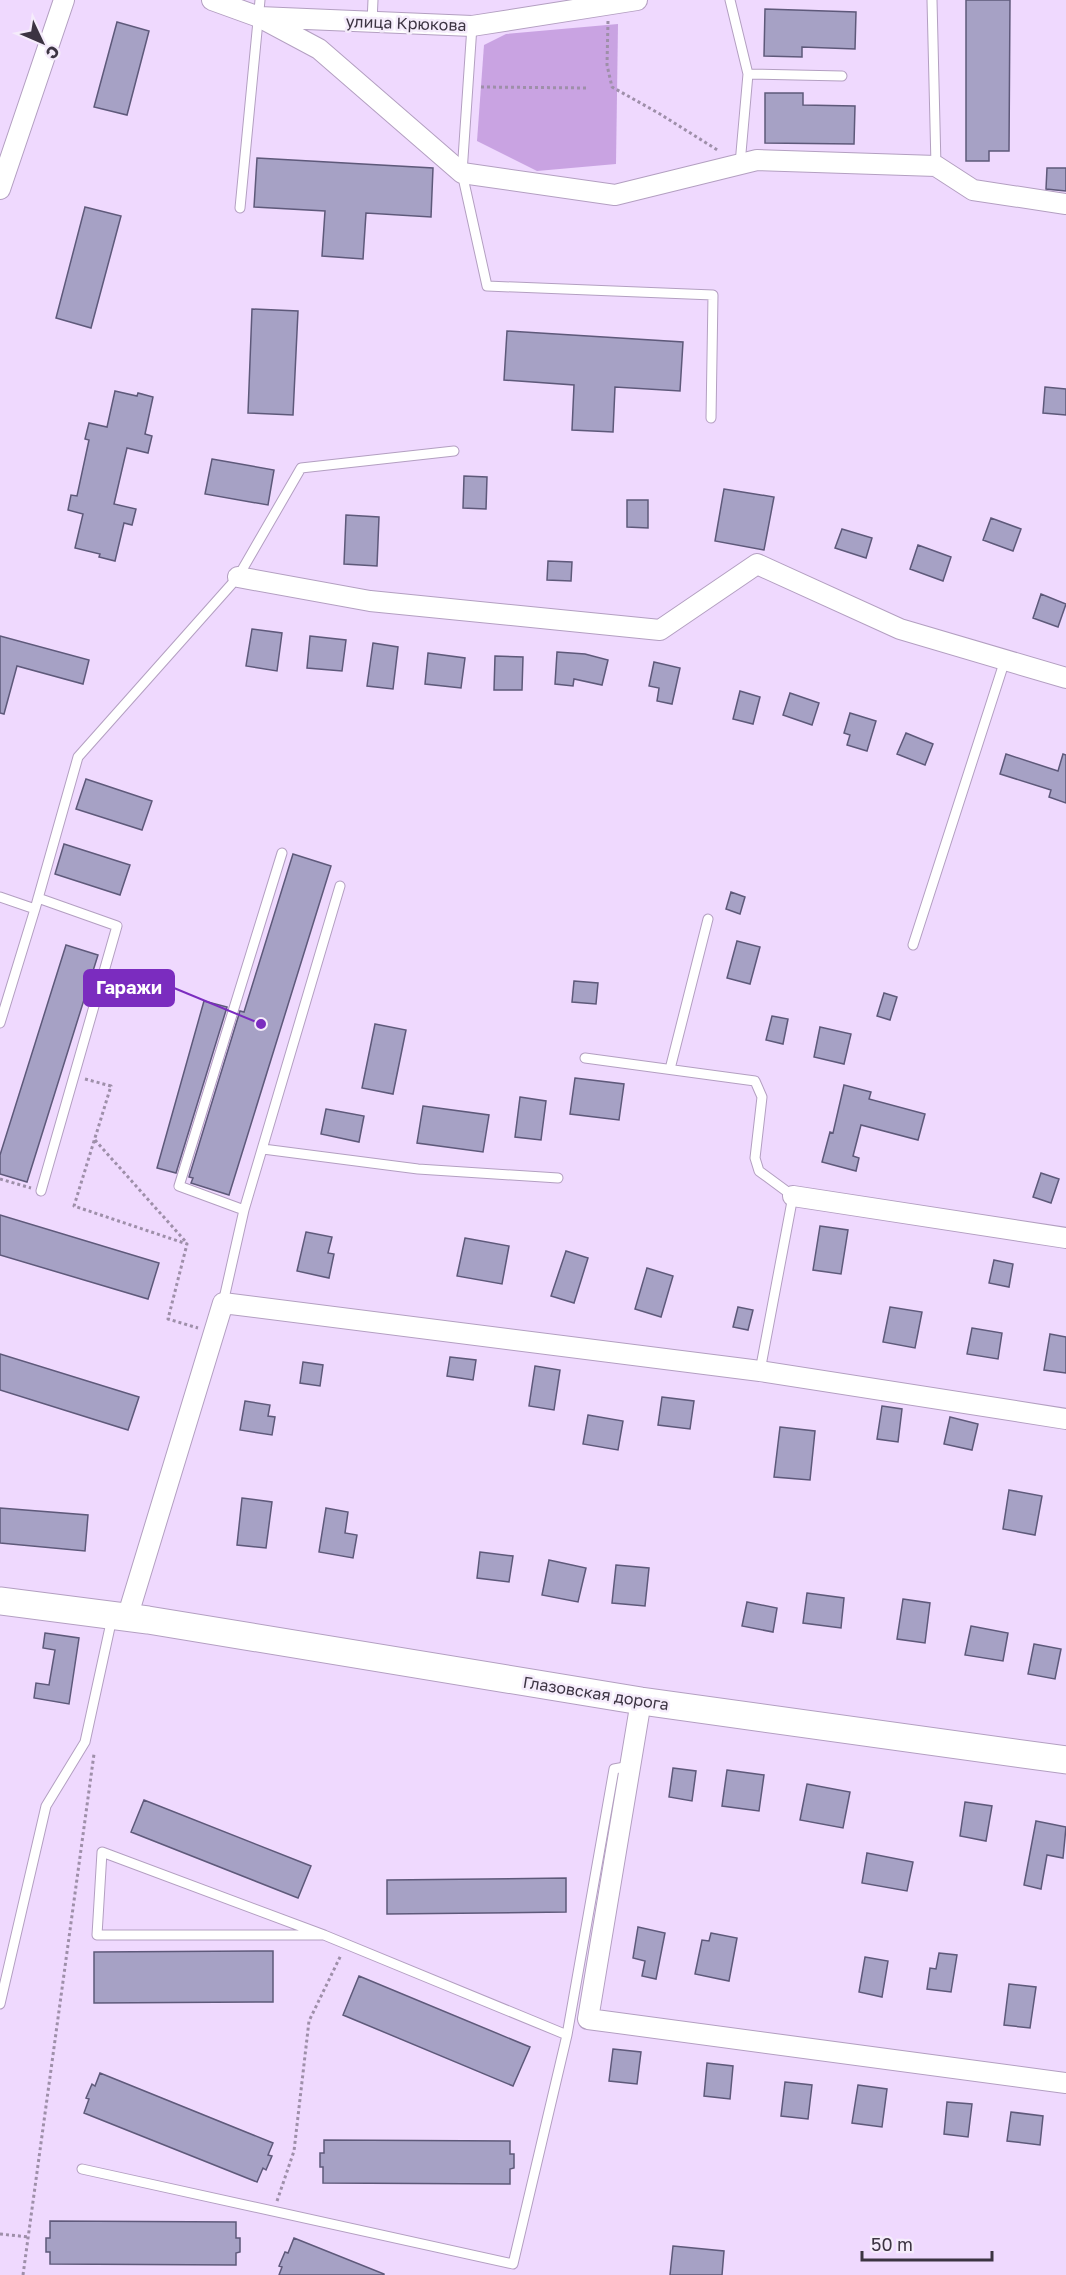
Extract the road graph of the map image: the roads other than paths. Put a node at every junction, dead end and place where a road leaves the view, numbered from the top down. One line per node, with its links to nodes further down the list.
1 (64, 0): 15 (street)
2 (212, 0): 7 (street, улица Крюкова)
3 (373, 0): 8 (lane)
4 (637, 0): 9 (street, улица Крюкова)
5 (730, 0): 10 (lane)
6 (932, 0): 13 (lane)
7 (259, 8): 8 (street, улица Крюкова); 14 (street); 17 (lane)
8 (372, 22): 9 (street, улица Крюкова)
9 (472, 26): 14 (lane)
10 (748, 74): 11 (lane); 12 (lane)
11 (842, 75)
12 (740, 164): 13 (street); 14 (street)
13 (936, 166): 16 (street)
14 (462, 173): 18 (lane)
15 (0, 189)
16 (1066, 204)
17 (240, 208)
18 (711, 418)
19 (453, 451): 20 (lane)
20 (238, 577): 21 (street); 26 (lane)
21 (1005, 660): 22 (street); 29 (lane)
22 (1066, 678)
23 (282, 853): 37 (lane)
24 (340, 886): 33 (lane)
25 (0, 897): 27 (lane)
26 (38, 898): 27 (lane); 35 (lane)
27 (35, 909): 30 (lane)
28 (708, 919): 32 (lane)
29 (914, 945)
30 (0, 1023)
31 (585, 1059): 32 (lane)
32 (670, 1069): 36 (lane)
33 (262, 1149): 34 (lane); 37 (lane)
34 (558, 1178)
35 (41, 1191)
36 (793, 1196): 38 (street); 40 (lane)
37 (244, 1210): 39 (lane)
38 (1066, 1238)
39 (223, 1303): 40 (street); 43 (street)
40 (760, 1371): 41 (street)
41 (1066, 1419)
42 (0, 1601): 43 (street, Глазовская дорога)
43 (120, 1617): 44 (street, Глазовская дорога); 48 (lane)
44 (641, 1701): 45 (street, Глазовская дорога); 46 (street)
45 (1066, 1760)
46 (630, 1766): 49 (lane); 50 (street)
47 (324, 1935): 47 (lane); 49 (lane)
48 (0, 2004)
49 (567, 2035): 51 (lane)
50 (1066, 2084)
51 (82, 2169)

